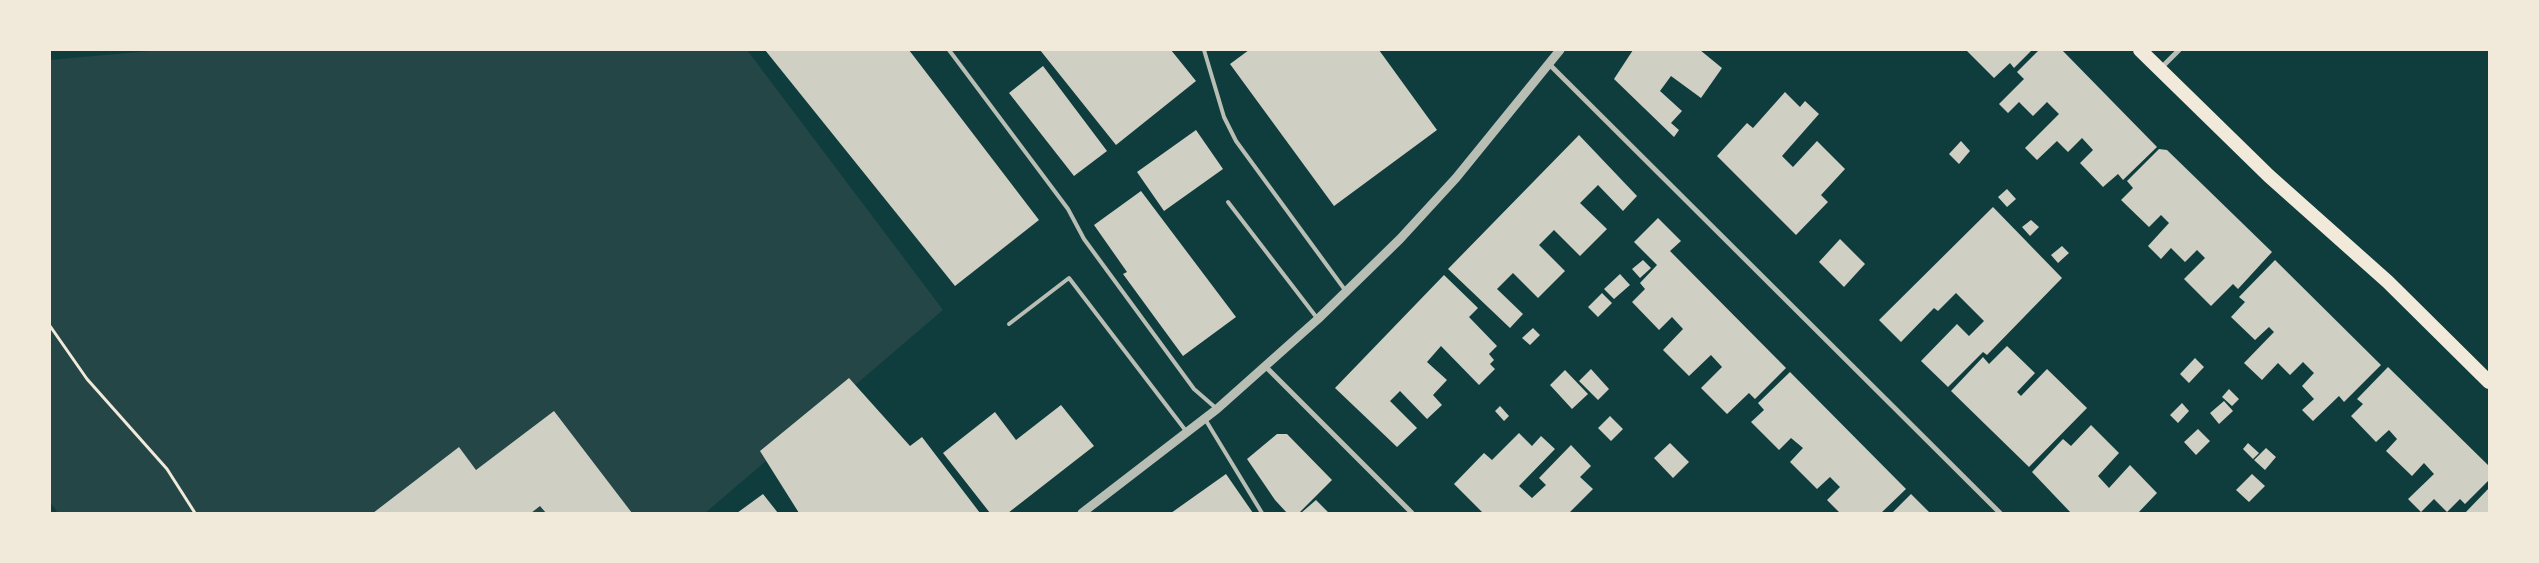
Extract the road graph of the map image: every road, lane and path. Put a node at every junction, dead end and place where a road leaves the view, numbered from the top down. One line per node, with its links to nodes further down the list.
1 (949, 50): 15 (lane)
2 (1204, 50): 9 (lane)
3 (1560, 50): 6 (street)
4 (2140, 50): 7 (highway)
5 (2179, 50): 7 (street)
6 (1549, 64): 9 (street); 22 (street)
7 (2159, 70): 14 (highway)
8 (1228, 202): 10 (lane)
9 (1347, 292): 10 (street)
10 (1318, 319): 13 (street)
11 (1009, 324): 17 (lane)
12 (50, 326): 18 (path)
13 (1266, 367): 15 (street); 21 (street)
14 (2489, 382)
15 (1217, 409): 16 (street)
16 (1204, 419): 17 (street); 20 (lane)
17 (1188, 432): 19 (street)
18 (195, 513)
19 (1082, 513)
20 (1262, 513)
21 (1412, 513)
22 (2000, 513)

